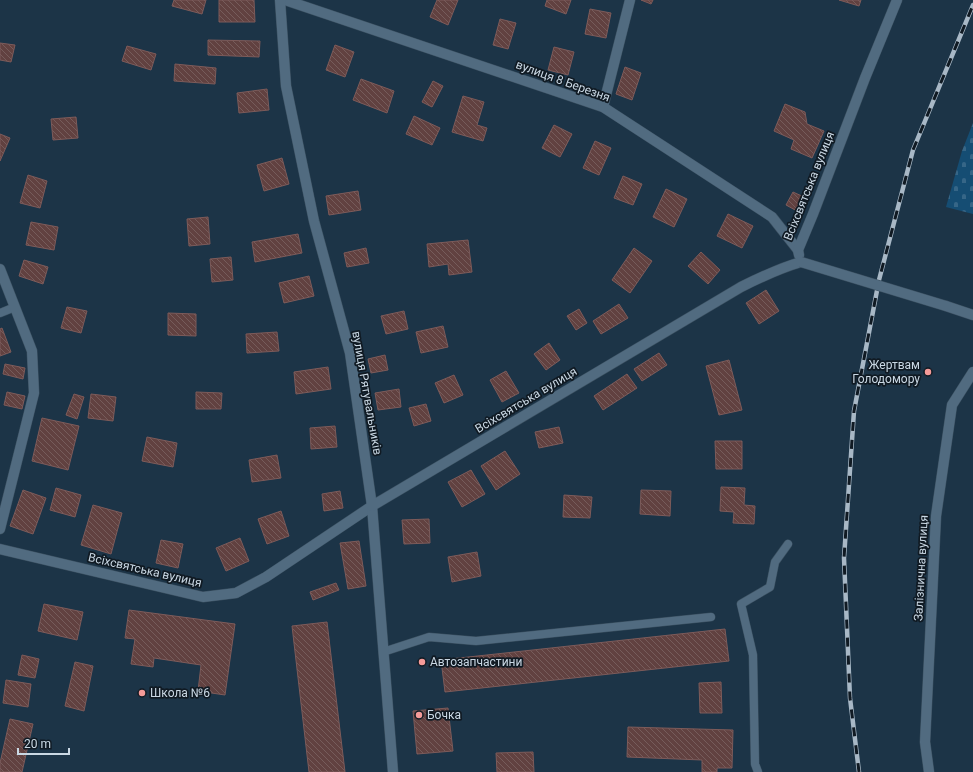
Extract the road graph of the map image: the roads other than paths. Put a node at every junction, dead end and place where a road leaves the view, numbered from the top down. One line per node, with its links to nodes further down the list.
1 (280, 0): 13 (street, вулиця Рятувальників)
2 (285, 0): 5 (street, вулиця 8 Березня)
3 (630, 0): 5 (street)
4 (897, 0): 6 (street, Всіхсвятська вулиця)
5 (603, 107): 6 (street, вулиця 8 Березня)
6 (798, 250): 7 (street, Всіхсвятська вулиця)
7 (801, 262): 11 (street, bridge); 13 (street, Всіхсвятська вулиця)
8 (0, 269): 9 (street)
9 (15, 307): 10 (lane); 14 (street)
10 (0, 313)
11 (973, 315)
12 (973, 372): 21 (street, Залізнична вулиця)
13 (372, 506): 16 (street, Всіхсвятська вулиця); 18 (street, вулиця Рятувальників)
14 (0, 529)
15 (788, 544): 20 (lane)
16 (0, 549)
17 (711, 617): 18 (lane)
18 (384, 652): 19 (street, вулиця Рятувальників)
19 (393, 772)
20 (758, 772)
21 (929, 772)

